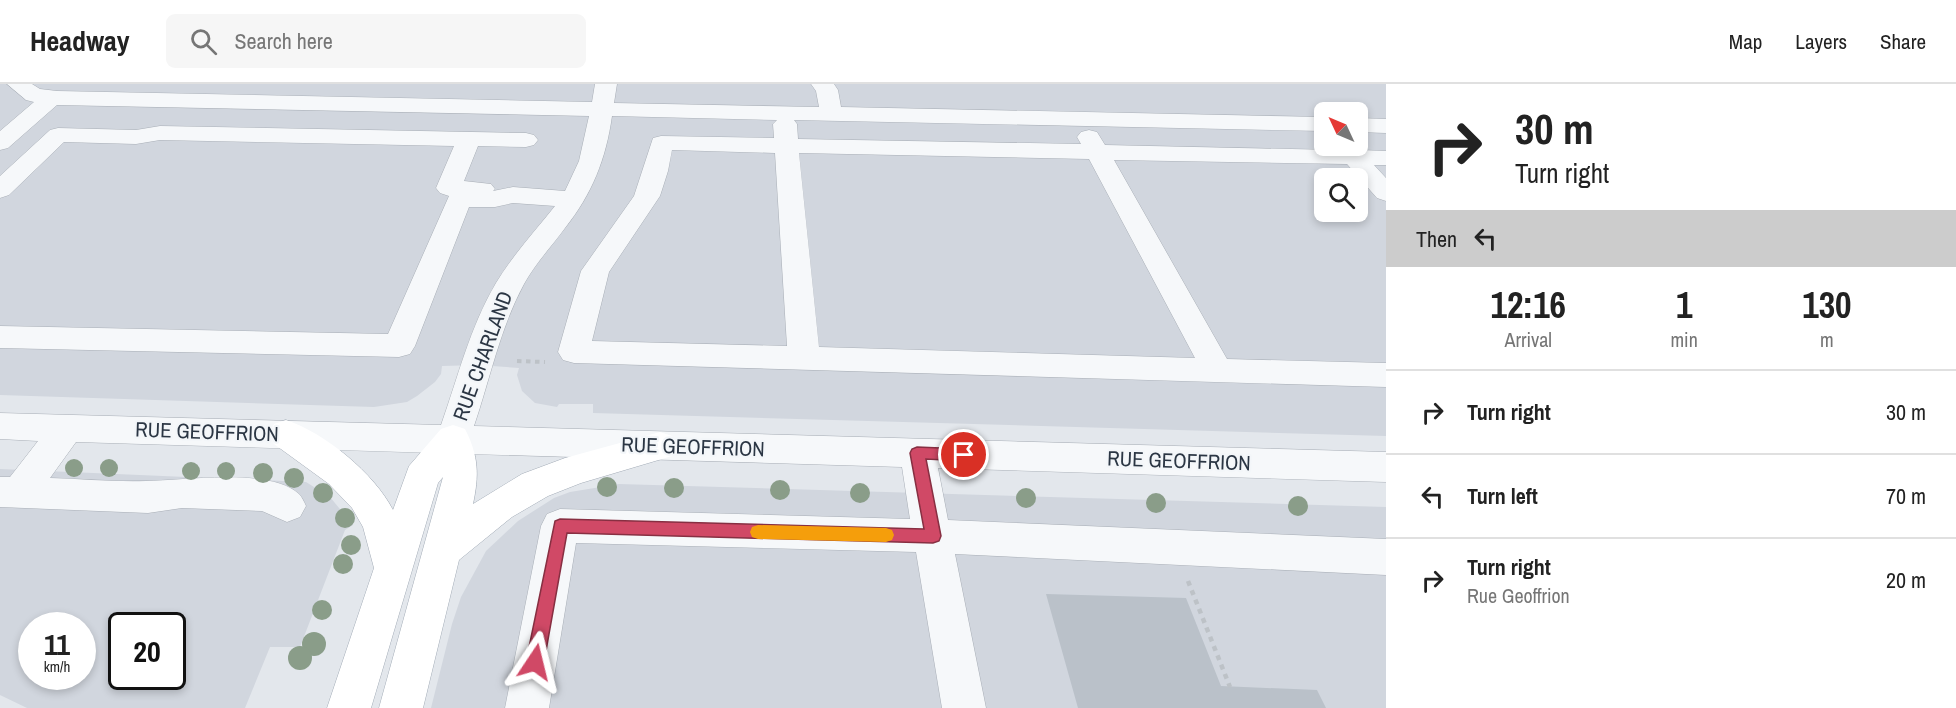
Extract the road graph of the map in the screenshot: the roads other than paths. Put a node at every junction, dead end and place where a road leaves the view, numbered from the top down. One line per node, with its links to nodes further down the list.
1 (18, 84): 8 (street)
2 (152, 84): 9 (street)
3 (297, 84): 10 (street)
4 (409, 84): 11 (street)
5 (523, 84): 13 (street)
6 (606, 84): 14 (street, RUE CHARLAND)
7 (821, 84): 16 (street)
8 (51, 98): 9 (street); 26 (street)
9 (136, 100): 10 (street); 22 (street)
10 (273, 103): 11 (street); 21 (street)
11 (397, 106): 12 (street)
12 (435, 107): 13 (street); 23 (street)
13 (514, 108): 14 (street)
14 (603, 110): 15 (street); 36 (street, RUE CHARLAND)
15 (784, 113): 16 (street); 27 (street)
16 (824, 114): 17 (street)
17 (1079, 120): 18 (street); 28 (street)
18 (1314, 125)
19 (1368, 125): 20 (street)
20 (1386, 126)
21 (239, 135): 22 (street); 23 (street)
22 (117, 136): 33 (street)
23 (420, 138): 24 (street)
24 (469, 139): 25 (street); 35 (street)
25 (526, 140)
26 (0, 143)
27 (787, 146): 28 (street); 38 (street); 38 (street)
28 (1097, 152): 29 (street); 39 (street)
29 (1314, 152)
30 (1368, 155): 32 (street)
31 (1352, 156): 34 (street)
32 (1386, 158)
33 (0, 190)
34 (1386, 193)
35 (513, 195): 36 (street); 37 (street)
36 (573, 199): 44 (street, RUE CHARLAND)
37 (0, 338)
38 (804, 359): 39 (street)
39 (1218, 371): 40 (street)
40 (1386, 375)
41 (0, 426): 42 (street, RUE GEOFFRION)
42 (67, 428): 43 (street, RUE GEOFFRION); 48 (street)
43 (286, 434): 44 (street, RUE GEOFFRION); 53 (main road)
44 (453, 439): 45 (street, RUE GEOFFRION); 51 (main road); 53 (main road)
45 (660, 446): 46 (street, RUE GEOFFRION); 51 (main road)
46 (917, 453): 47 (street, RUE GEOFFRION); 50 (street)
47 (1386, 467)
48 (10, 493): 49 (street)
49 (287, 506)
50 (933, 536): 52 (street); 56 (street); 57 (street)
51 (444, 549): 55 (main road)
52 (1386, 556)
53 (393, 568): 54 (main road)
54 (349, 708)
55 (401, 708)
56 (527, 708)
57 (964, 708)

